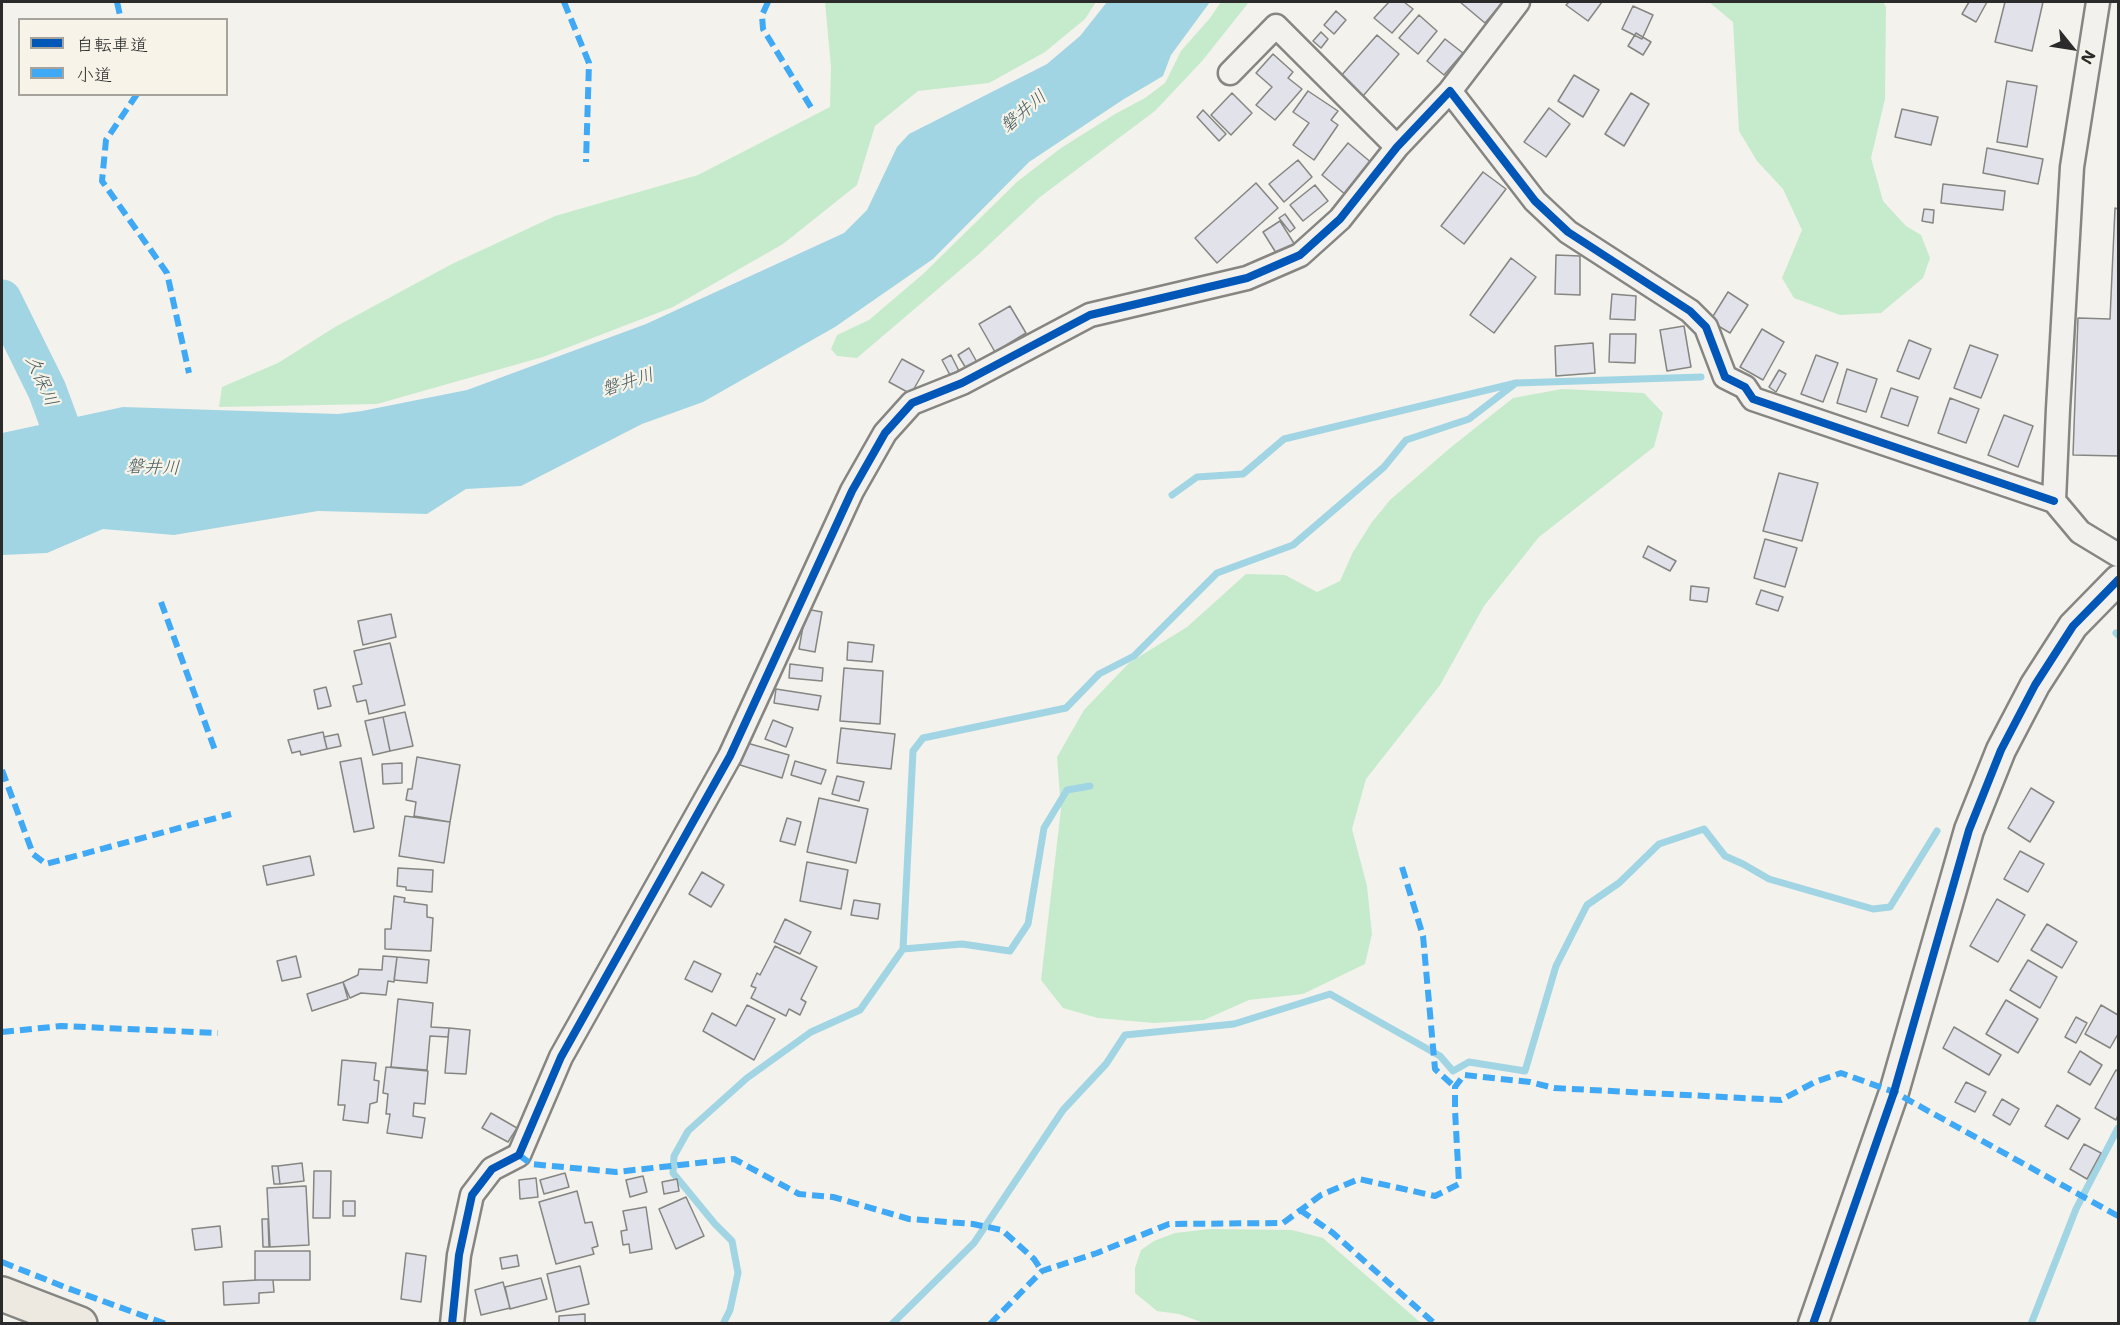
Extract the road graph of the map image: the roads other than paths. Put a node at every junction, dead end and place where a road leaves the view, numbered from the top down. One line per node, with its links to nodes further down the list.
1 (1518, 2): 4 (street)
2 (2098, 2): 6 (street)
3 (1230, 73): 5 (street)
4 (1450, 91): 5 (street); 6 (street)
5 (1397, 147): 11 (street)
6 (2054, 501): 7 (street)
7 (2118, 555)
8 (2118, 580): 12 (street)
9 (2, 1294): 10 (highway)
10 (80, 1323)
11 (452, 1323)
12 (1813, 1323)

